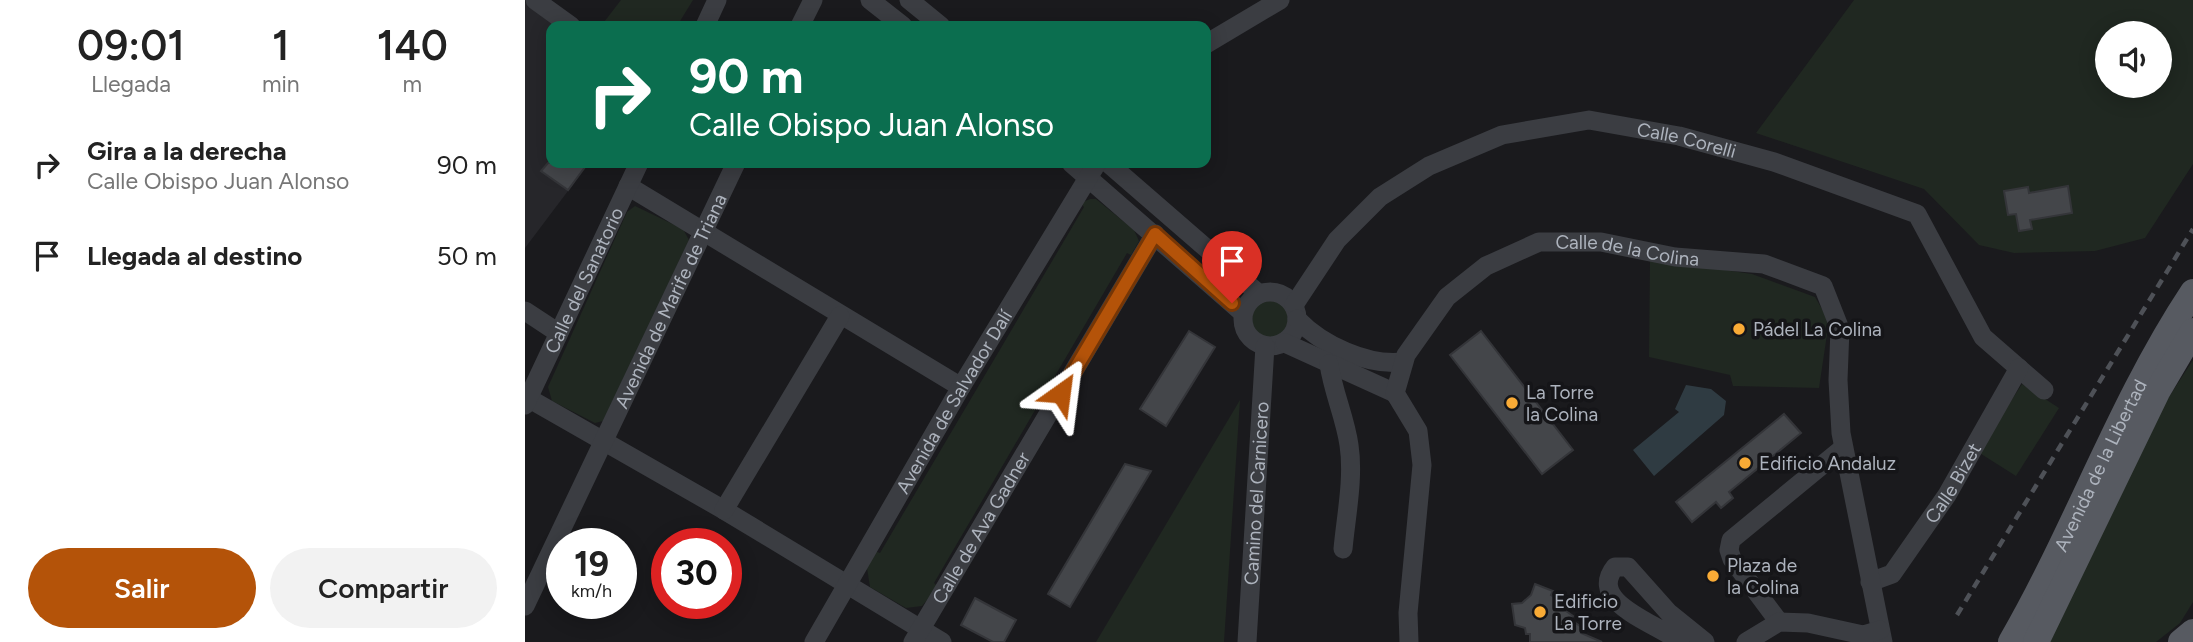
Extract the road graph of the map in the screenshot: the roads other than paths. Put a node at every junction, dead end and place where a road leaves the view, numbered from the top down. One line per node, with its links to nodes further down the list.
1 (535, 0): 7 (street)
2 (717, 0): 8 (street)
3 (813, 0): 9 (street)
4 (870, 0): 10 (street)
5 (909, 0): 11 (street)
6 (1280, 0): 12 (street)
7 (564, 21)
8 (707, 21)
9 (802, 21)
10 (897, 21)
11 (935, 21)
12 (1211, 41)
13 (637, 168): 17 (street, Calle del Sanatorio)
14 (734, 168): 18 (street, Avenida de Marife de Triana)
15 (1114, 168): 21 (street)
16 (1092, 170): 19 (street); 32 (street, Avenida de Salvador Dalí)
17 (628, 186): 18 (street); 27 (street, Calle del Sanatorio)
18 (704, 233): 25 (street); 36 (street, Avenida de Marife de Triana)
19 (1155, 234): 24 (street); 45 (street, Calle de Ava Gadner)
20 (2193, 292): 54 (main road, Avenida de la Libertad)
21 (1259, 294): 23 (street); 24 (street)
22 (525, 311): 27 (street)
23 (1296, 312): 28 (street); 29 (street); 31 (street, Calle Corelli)
24 (1243, 313): 28 (street)
25 (840, 316): 32 (street); 38 (street)
26 (2193, 331): 55 (main road, Avenida de la Libertad)
27 (557, 332): 35 (street, Calle del Sanatorio)
28 (1275, 344): 30 (street); 49 (street, Camino del Carnicero)
29 (1403, 362): 34 (street, Calle de la Colina); 37 (street, Calle de la Colina)
30 (1329, 364): 34 (street); 39 (street)
31 (2019, 368): 33 (street, Calle Corelli); 40 (street, Calle Bizet)
32 (961, 387): 41 (street, Avenida de Salvador Dalí)
33 (2044, 390)
34 (1395, 393): 50 (street)
35 (527, 402): 36 (street)
36 (603, 440): 38 (street); 42 (street, Avenida de Marife de Triana)
37 (1843, 448): 40 (street, Calle de la Colina); 43 (street)
38 (725, 510): 41 (street)
39 (1343, 549)
40 (1870, 582): 46 (street, Calle de la Colina)
41 (847, 586): 45 (street); 47 (street, Avenida de Salvador Dalí)
42 (525, 607)
43 (1779, 622): 46 (street); 53 (street)
44 (2193, 632): 56 (main road)
45 (917, 636): 48 (street)
46 (1873, 637)
47 (814, 642)
48 (942, 642)
49 (1247, 642)
50 (1409, 642)
51 (1680, 642): 52 (street)
52 (1705, 642)
53 (1746, 642)
54 (2011, 642)
55 (2036, 642)
56 (2181, 642)

